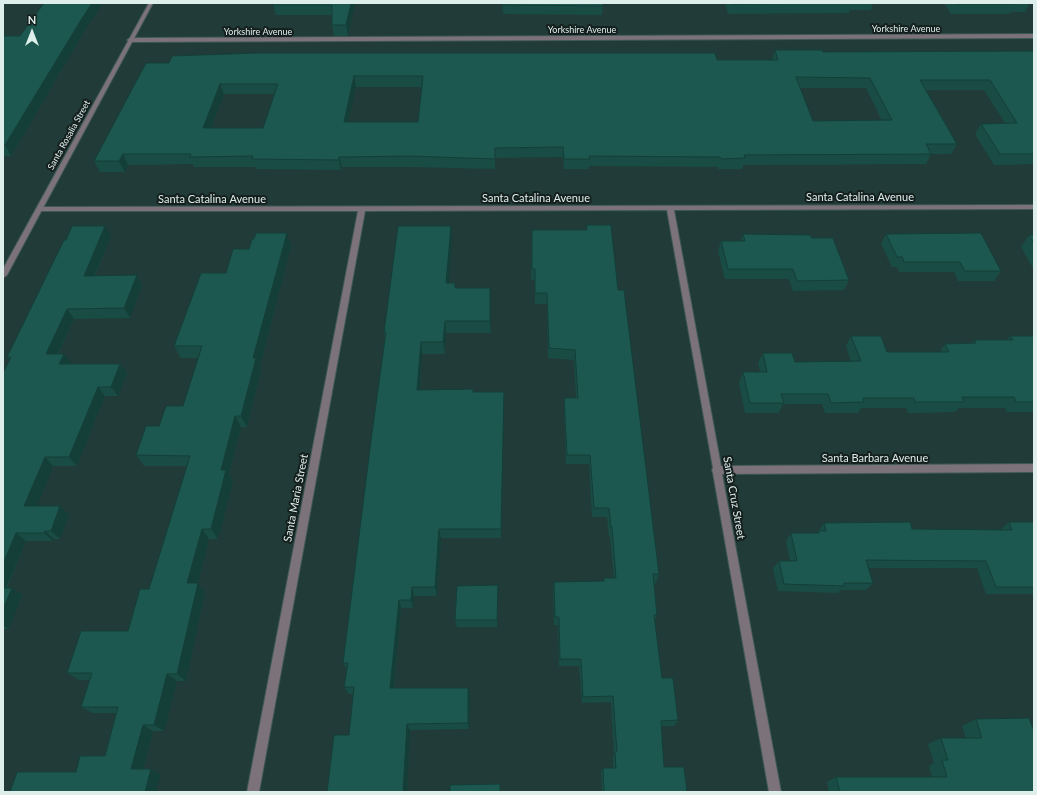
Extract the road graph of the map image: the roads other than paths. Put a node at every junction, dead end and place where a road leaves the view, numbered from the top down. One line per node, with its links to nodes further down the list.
1 (151, 3): 3 (street, Santa Rosalia Street)
2 (1034, 36): 3 (street, Yorkshire Avenue)
3 (130, 40): 7 (street, Santa Rosalia Street)
4 (1034, 207): 6 (street, Santa Catalina Avenue)
5 (362, 208): 6 (street, Santa Catalina Avenue); 7 (street, Santa Catalina Avenue); 11 (street, Santa Maria Street)
6 (670, 208): 10 (street, Santa Cruz Street)
7 (39, 209): 8 (street, Santa Rosalia Street)
8 (3, 275)
9 (1034, 468): 10 (street, Santa Barbara Avenue)
10 (716, 470): 12 (street, Santa Cruz Street)
11 (253, 792)
12 (775, 792)

